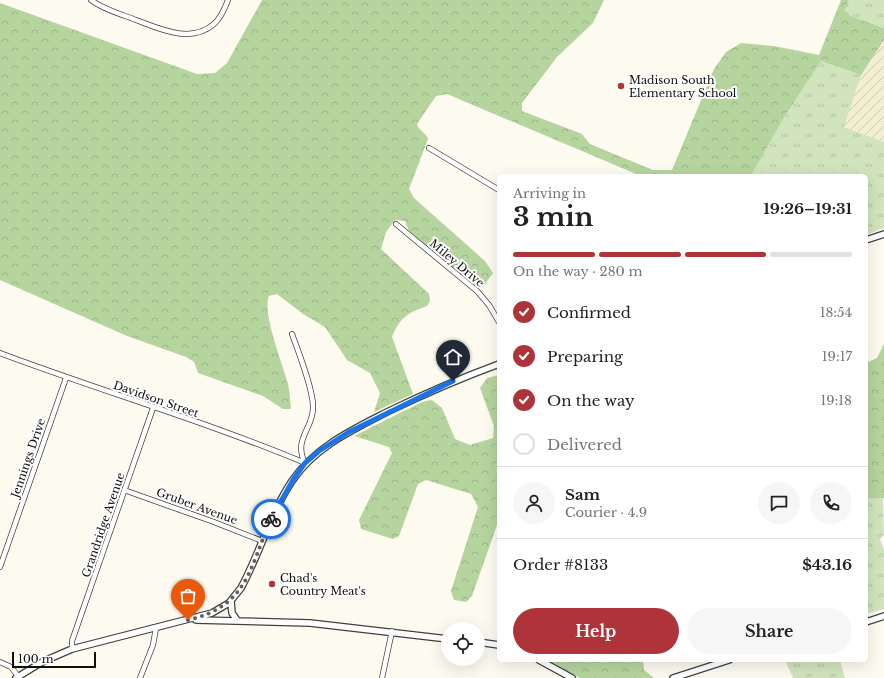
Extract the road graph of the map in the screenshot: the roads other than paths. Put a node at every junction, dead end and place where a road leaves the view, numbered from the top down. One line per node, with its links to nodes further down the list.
1 (91, 0): 2 (street)
2 (228, 0)
3 (428, 148): 4 (street)
4 (497, 189)
5 (396, 224): 8 (street, Miley Drive)
6 (884, 234): 7 (street)
7 (868, 239)
8 (497, 319)
9 (292, 334): 14 (street)
10 (0, 353): 12 (street, Davidson Street)
11 (497, 365): 14 (street)
12 (66, 378): 13 (street, Davidson Street); 17 (street, Jennings Drive)
13 (153, 408): 14 (street, Davidson Street); 15 (street, Grandridge Avenue)
14 (305, 463): 16 (street)
15 (124, 490): 16 (street, Gruber Avenue); 28 (street, Grandridge Avenue)
16 (262, 541): 18 (street)
17 (0, 567)
18 (231, 601): 20 (street); 21 (street)
19 (884, 616): 22 (street)
20 (188, 620): 21 (street); 23 (street)
21 (237, 620): 24 (street)
22 (868, 621)
23 (156, 628): 28 (street); 33 (street)
24 (392, 631): 25 (street); 34 (street)
25 (441, 638)
26 (485, 643): 27 (street)
27 (497, 645)
28 (72, 649): 32 (street)
29 (0, 662): 32 (street)
30 (543, 662): 35 (street)
31 (723, 662): 36 (street)
32 (17, 677)
33 (140, 678)
34 (382, 678)
35 (572, 678)
36 (673, 678)

